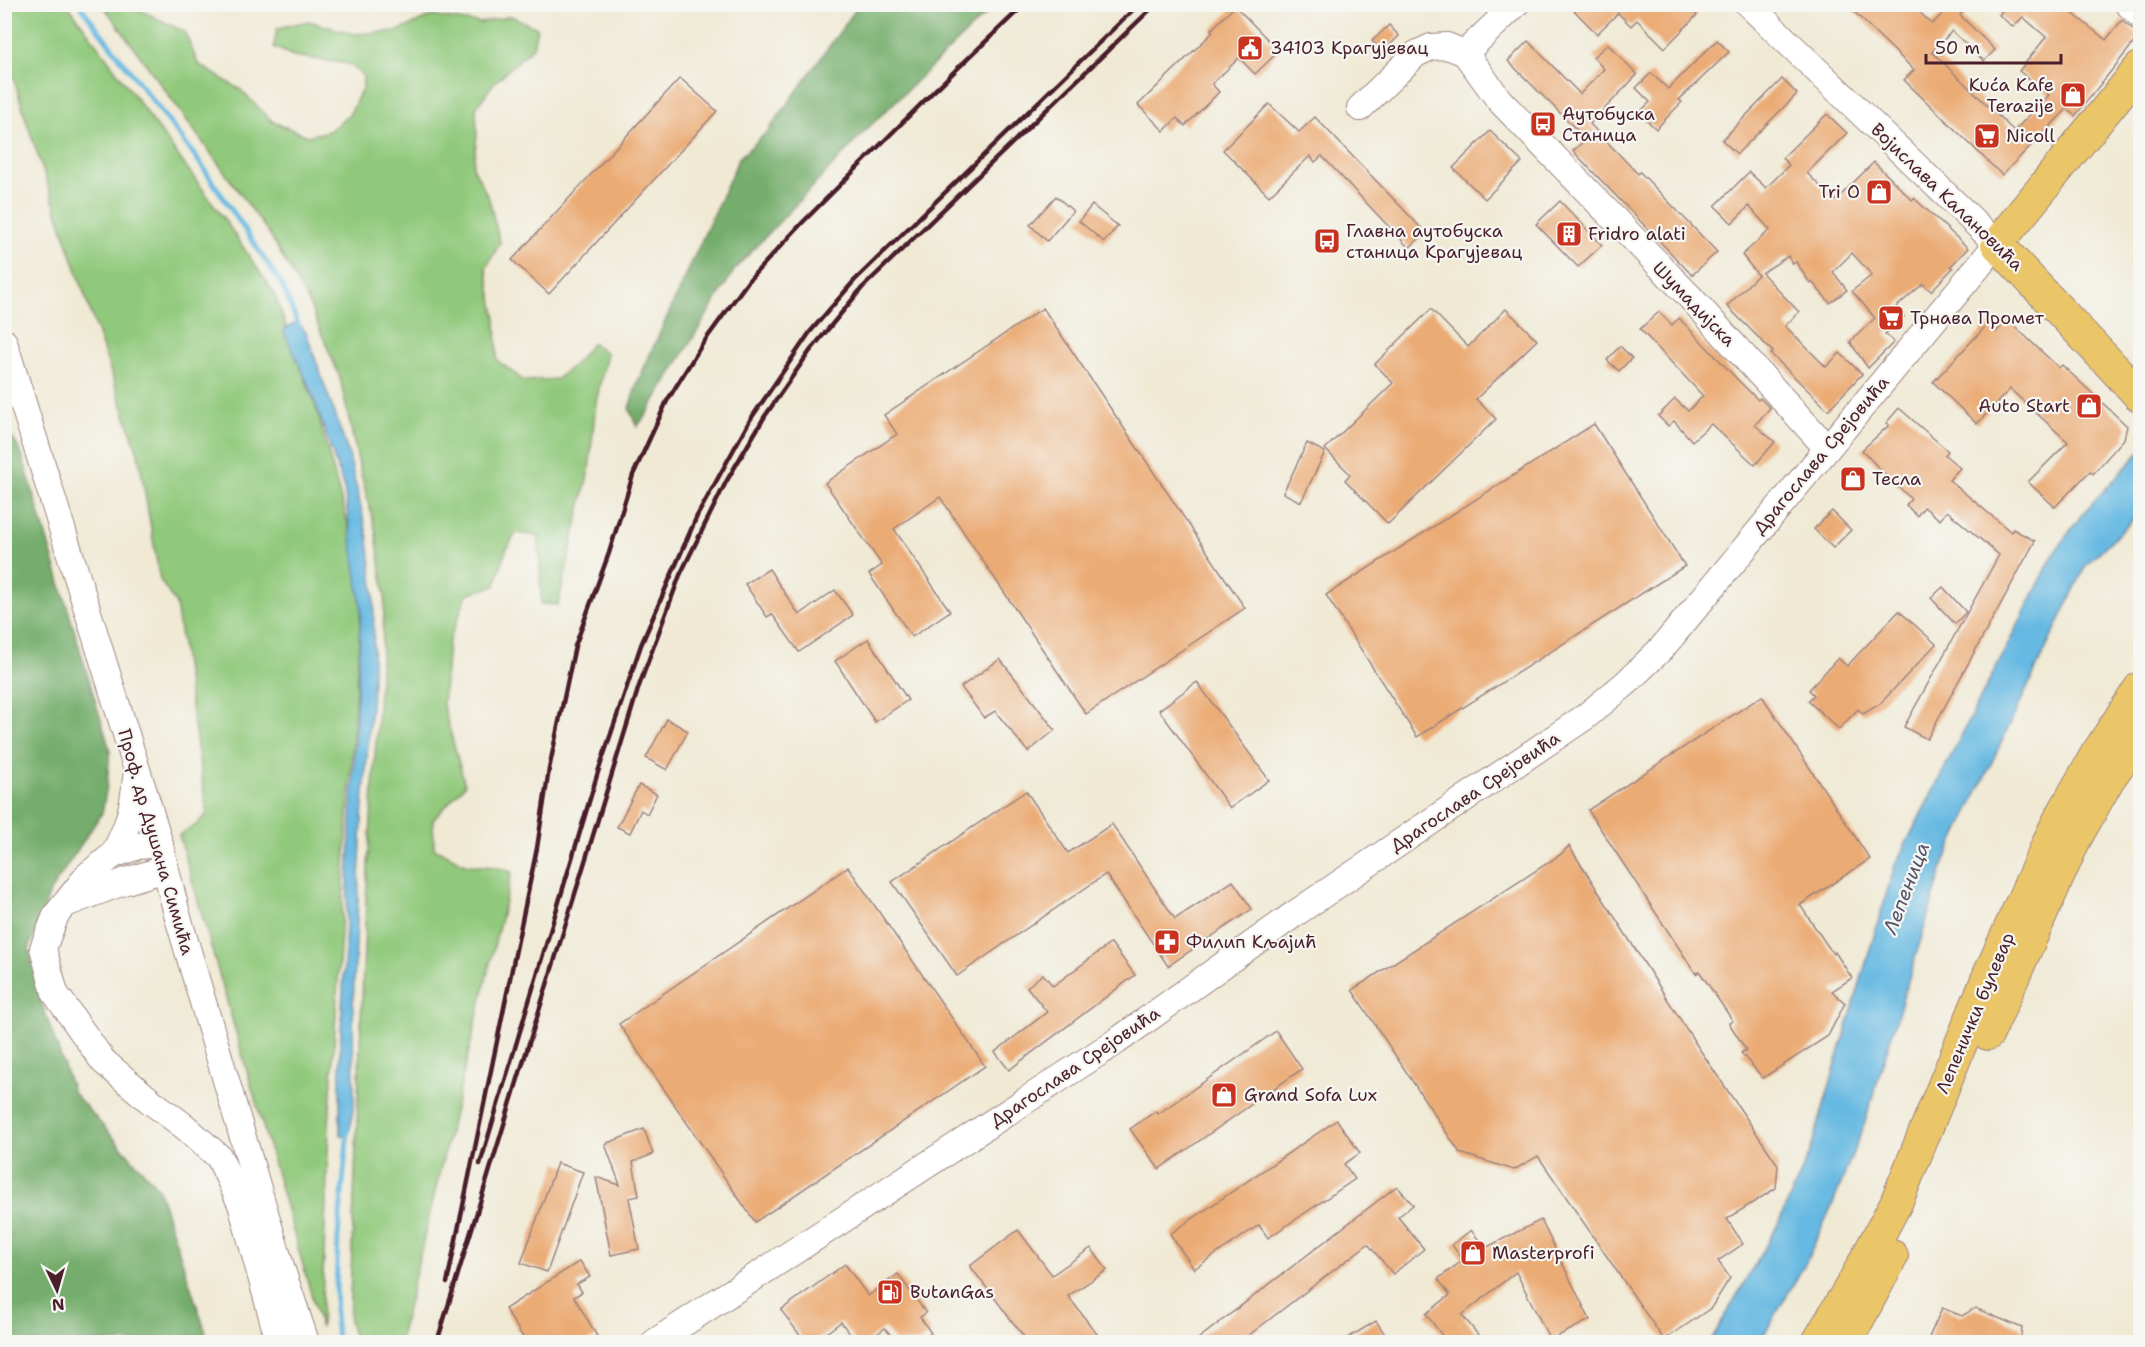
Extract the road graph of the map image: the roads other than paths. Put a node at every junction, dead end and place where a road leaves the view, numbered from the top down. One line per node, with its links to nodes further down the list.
1 (1516, 4): 5 (street)
2 (1748, 4): 8 (street, Војислава Калановића)
3 (2128, 4): 4 (street)
4 (2140, 15)
5 (1466, 53): 7 (street); 11 (street, Шумадијска)
6 (2140, 68): 8 (main road, Драгослава Срејовића)
7 (1360, 108)
8 (1997, 244): 10 (main road, Војислава Калановића); 11 (street, Драгослава Срејовића)
9 (4, 342): 14 (street, Проф. др Душана Симића)
10 (2140, 396)
11 (1827, 448): 20 (street, Драгослава Срејовића)
12 (2140, 688): 21 (main road, Лепенички булевар)
13 (2140, 734): 22 (main road, Лепенички булевар)
14 (137, 772): 15 (street); 16 (street, Проф. др Душана Симића)
15 (113, 855): 16 (street); 17 (street)
16 (162, 857): 17 (street); 19 (street, Проф. др Душана Симића)
17 (68, 903): 18 (street)
18 (279, 1342)
19 (306, 1342)
20 (655, 1342)
21 (1818, 1342)
22 (1846, 1342)

